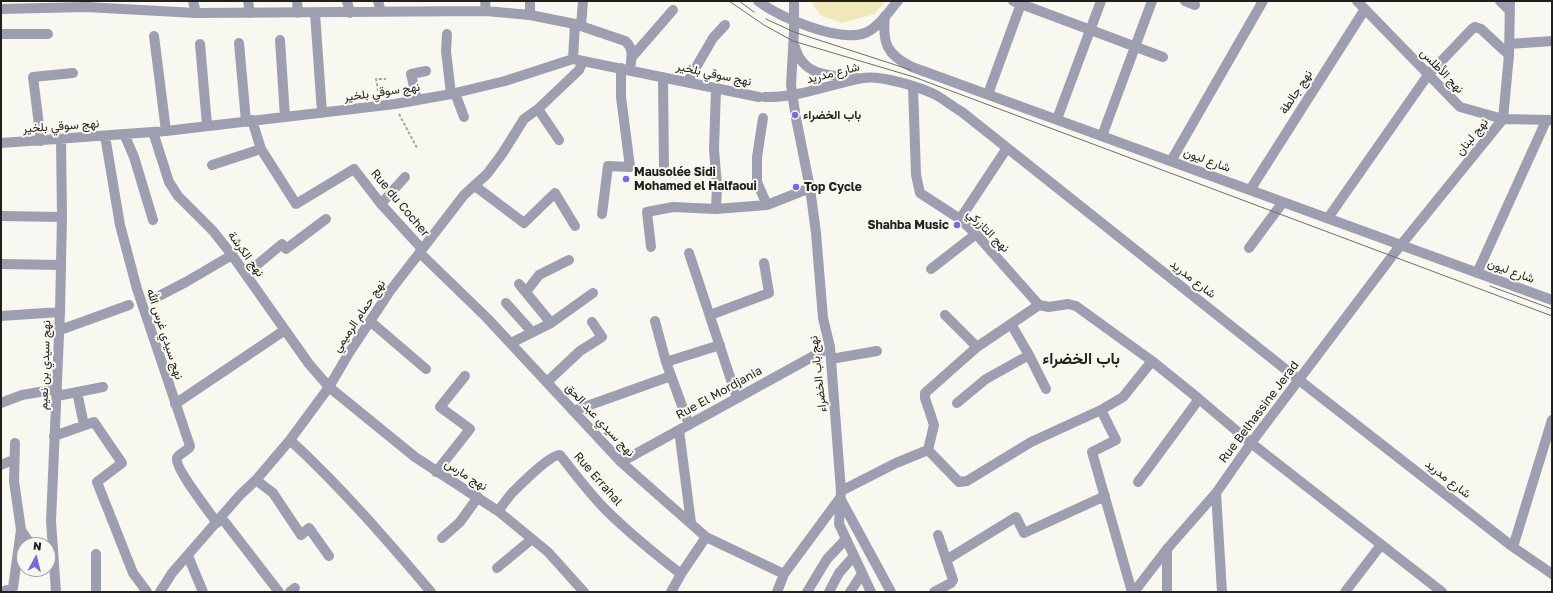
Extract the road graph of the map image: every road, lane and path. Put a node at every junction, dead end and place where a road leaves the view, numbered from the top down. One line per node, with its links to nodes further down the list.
1 (193, 1): 30 (street)
2 (248, 1): 31 (street)
3 (296, 1): 32 (street)
4 (347, 1): 33 (street)
5 (378, 1): 28 (street)
6 (485, 1): 29 (street)
7 (530, 1): 34 (street)
8 (583, 1): 37 (street)
9 (758, 1): 36 (street)
10 (794, 1): 36 (street, نهج باب الخضراء)
11 (898, 1): 35 (street)
12 (1101, 1): 39 (street)
13 (1152, 1): 50 (street)
14 (1185, 1): 22 (street)
15 (1263, 1): 93 (street)
16 (1357, 1): 25 (street, نهج الأطلس)
17 (1500, 1): 23 (street)
18 (1019, 2): 39 (street); 66 (street)
19 (85, 4): 20 (street); 21 (street)
20 (20, 5): 24 (street)
21 (139, 5): 30 (street)
22 (1195, 5)
23 (1510, 6): 49 (street, نهج لبنان)
24 (1, 9)
25 (1365, 9): 58 (street, نهج الأطلس); 99 (street, نهج جالطة)
26 (673, 10): 52 (street)
27 (315, 12): 32 (street); 33 (street); 72 (street)
28 (381, 12): 29 (street); 33 (street)
29 (486, 12): 34 (street)
30 (196, 13): 31 (street)
31 (250, 13): 32 (street)
32 (298, 13)
33 (350, 13)
34 (530, 15): 37 (street)
35 (885, 16): 36 (street); 66 (street, شارع ليون)
36 (794, 21): 45 (street, نهج باب الخضراء)
37 (578, 25): 52 (street); 54 (street)
38 (725, 25): 62 (street)
39 (1090, 30): 50 (street); 77 (street)
40 (1, 34): 41 (street)
41 (48, 34)
42 (447, 34): 65 (street)
43 (154, 36): 81 (street)
44 (280, 40): 73 (street)
45 (793, 41): 60 (street); 67 (street, نهج باب الخضراء)
46 (1552, 41): 49 (street)
47 (239, 43): 78 (street, Rue du Cocher)
48 (200, 44): 80 (street)
49 (1509, 44): 51 (street, نهج لبنان)
50 (1135, 47): 53 (street); 85 (street)
51 (1509, 55): 58 (street); 76 (street, نهج لبنان)
52 (632, 57): 55 (street)
53 (1163, 57)
54 (578, 60): 55 (street, نهج سوقي بلخير); 65 (street, نهج سوقي بلخير); 71 (street, نهج حمام الرميمي)
55 (625, 69): 59 (street, نهج سوقي بلخير); 104 (street)
56 (426, 71): 68 (street)
57 (73, 73): 88 (street)
58 (1428, 75): 76 (street, نهج الأطلس); 108 (street)
59 (663, 77): 62 (street, نهج سوقي بلخير); 95 (street)
60 (865, 78): 63 (street, شارع مدريد); 67 (street, شارع مدريد)
61 (386, 79): 70 (path)
62 (688, 82): 64 (street, نهج سوقي بلخير)
63 (913, 86): 91 (street, شارع مدريد); 109 (street, نهج التازركي)
64 (716, 88): 67 (street, نهج سوقي بلخير); 103 (street)
65 (453, 93): 68 (street, نهج سوقي بلخير); 74 (street)
66 (988, 94): 77 (street, شارع ليون)
67 (792, 96): 98 (street, نهج باب الخضراء)
68 (417, 100): 69 (street, نهج سوقي بلخير)
69 (395, 104): 70 (street, نهج سوقي بلخير); 90 (path)
70 (380, 105): 72 (street, نهج سوقي بلخير)
71 (538, 109): 87 (street); 97 (street, نهج حمام الرميمي)
72 (322, 113): 73 (street, نهج سوقي بلخير)
73 (285, 117): 78 (street, نهج سوقي بلخير)
74 (464, 117)
75 (763, 118): 102 (street)
76 (1503, 118): 79 (street, نهج الأطلس); 113 (street, نهج لبنان)
77 (1057, 119): 85 (street, شارع ليون)
78 (249, 120): 80 (street, نهج سوقي بلخير); 92 (street, Rue du Cocher)
79 (1549, 120): 124 (street)
80 (207, 125): 81 (street, نهج سوقي بلخير)
81 (166, 131): 82 (street, نهج سوقي بلخير)
82 (153, 132): 83 (street, نهج سوقي بلخير); 118 (street, نهج الكرشة)
83 (124, 134): 84 (street, نهج سوقي بلخير); 110 (street)
84 (105, 136): 86 (street, نهج سوقي بلخير); 167 (street, نهج سيدي غرس الله)
85 (1102, 136): 93 (street, شارع ليون)
86 (61, 140): 88 (street, نهج سوقي بلخير); 106 (street, نهج سيدي بن نعيم)
87 (559, 140)
88 (41, 141): 89 (street, نهج سوقي بلخير)
89 (1, 144)
90 (416, 148)
91 (1007, 148): 109 (street); 156 (street, شارع مدريد)
92 (261, 149): 94 (street); 101 (street, Rue du Cocher)
93 (1171, 161): 99 (street, شارع ليون)
94 (212, 165)
95 (664, 170)
96 (405, 177): 101 (street)
97 (475, 186): 111 (street); 116 (street, نهج حمام الرميمي)
98 (810, 188): 102 (street); 146 (street, نهج باب الخضراء)
99 (1250, 190): 100 (street, شارع ليون)
100 (1283, 202): 108 (street, شارع ليون); 115 (street)
101 (381, 204): 116 (street, Rue du Cocher)
102 (767, 205): 103 (street)
103 (716, 209): 114 (street)
104 (602, 214)
105 (1, 216): 106 (street)
106 (62, 216): 122 (street, نهج سيدي بن نعيم)
107 (326, 218): 125 (street)
108 (1328, 218): 113 (street, شارع ليون)
109 (960, 219): 112 (street, نهج التازركي)
110 (153, 220)
111 (575, 226)
112 (976, 234): 123 (street); 131 (street, نهج التازركي)
113 (1401, 245): 124 (street, شارع ليون); 156 (street, Rue Belhassine Jerad)
114 (651, 247)
115 (1249, 248)
116 (421, 251): 137 (street, نهج حمام الرميمي); 144 (street, نهج سيدي عبد الحق)
117 (689, 253): 133 (street)
118 (232, 255): 125 (street, نهج الكرشة); 127 (street)
119 (569, 260): 139 (street)
120 (764, 263): 133 (street)
121 (1, 264): 122 (street)
122 (61, 264): 132 (street, نهج سيدي بن نعيم)
123 (931, 269)
124 (1477, 273): 128 (street, شارع ليون)
125 (246, 274): 142 (street, نهج الكرشة)
126 (593, 293): 139 (street)
127 (159, 296)
128 (1551, 296)
129 (506, 303): 143 (street)
130 (129, 305): 141 (street)
131 (1039, 305): 140 (street); 151 (street)
132 (60, 312): 135 (street); 141 (street, نهج سيدي بن نعيم)
133 (710, 315): 145 (street)
134 (945, 315): 147 (street)
135 (1, 316)
136 (655, 321): 152 (street)
137 (371, 322): 153 (street); 159 (street, نهج حمام الرميمي)
138 (592, 322): 157 (street)
139 (551, 323): 143 (street)
140 (1011, 324): 147 (street); 149 (street)
141 (60, 330): 161 (street, نهج سيدي بن نعيم)
142 (285, 330): 159 (street, نهج الكرشة); 167 (street)
143 (532, 332): 144 (street)
144 (511, 343): 157 (street, نهج سيدي عبد الحق)
145 (720, 345): 152 (street); 163 (street)
146 (830, 347): 150 (street, نهج باب الخضراء); 163 (street, Rue El Mordjania)
147 (977, 347): 178 (street)
148 (877, 351): 150 (street)
149 (1029, 355): 160 (street); 166 (street)
150 (831, 360): 186 (street, نهج باب الخضراء)
151 (1152, 361): 164 (street); 168 (street)
152 (666, 362): 155 (street)
153 (426, 369)
154 (465, 376): 182 (street)
155 (671, 376): 169 (street); 172 (street)
156 (1299, 380): 177 (street, Rue Belhassine Jerad); 200 (street, شارع مدريد)
157 (547, 382): 169 (street, نهج سيدي عبد الحق)
158 (103, 386): 162 (street)
159 (329, 387): 175 (street, نهج حمام الرميمي); 182 (street, نهج مارس)
160 (1046, 389)
161 (57, 392): 162 (street); 165 (street); 174 (street, نهج سيدي بن نعيم)
162 (77, 392): 171 (street)
163 (737, 398): 172 (street, Rue El Mordjania)
164 (1199, 399): 177 (street); 184 (street)
165 (1, 403)
166 (957, 403)
167 (175, 404): 190 (street, نهج سيدي غرس الله)
168 (1101, 410): 178 (street); 187 (street)
169 (573, 411): 180 (street, نهج سيدي عبد الحق)
170 (1552, 420): 200 (street)
171 (84, 425): 174 (street); 217 (street)
172 (689, 425): 173 (street, Rue El Mordjania)
173 (679, 430): 180 (street, Rue El Mordjania); 191 (street)
174 (54, 436): 212 (street, نهج سيدي بن نعيم)
175 (290, 440): 183 (street, نهج حمام الرميمي); 221 (street)
176 (15, 443): 179 (street)
177 (1251, 443): 185 (street, Rue Belhassine Jerad); 199 (street)
178 (928, 450): 186 (street)
179 (14, 460): 181 (street); 192 (street)
180 (621, 462): 191 (street, نهج سيدي عبد الحق)
181 (1, 465)
182 (436, 472): 188 (street, نهج مارس)
183 (256, 480): 190 (street, نهج حمام الرميمي); 204 (street)
184 (1138, 482)
185 (1216, 493): 201 (street, Rue Belhassine Jerad); 233 (street)
186 (841, 494): 198 (street); 209 (street); 229 (street, نهج باب الخضراء)
187 (1105, 496): 206 (street); 231 (street)
188 (478, 497): 189 (street, نهج مارس); 196 (street)
189 (498, 511): 197 (street, نهج مارس); 208 (street, Rue Errahal)
190 (219, 520): 203 (street, نهج حمام الرميمي); 220 (street)
191 (691, 523): 195 (street, نهج سيدي عبد الحق)
192 (21, 530): 194 (street); 213 (street)
193 (938, 535): 206 (street)
194 (26, 537)
195 (706, 537): 208 (street); 209 (street, نهج سيدي عبد الحق)
196 (442, 538)
197 (532, 539): 207 (street); 222 (street, نهج مارس)
198 (846, 540): 205 (street); 225 (street)
199 (1381, 545): 234 (street); 235 (street)
200 (1514, 547): 211 (street, شارع مدريد)
201 (1167, 549): 231 (street, Rue Belhassine Jerad); 232 (street)
202 (96, 554): 216 (street)
203 (188, 556): 218 (street, نهج حمام الرميمي); 219 (street)
204 (329, 556)
205 (854, 556): 210 (street); 226 (street)
206 (946, 560): 230 (street)
207 (497, 568)
208 (681, 574): 223 (street)
209 (784, 574): 224 (street)
210 (862, 574): 227 (street); 228 (street)
211 (1552, 574)
212 (55, 579): 215 (street, نهج سيدي بن نعيم)
213 (13, 590): 214 (street)
214 (1, 592)
215 (56, 592)
216 (96, 592)
217 (147, 592)
218 (160, 592)
219 (203, 592)
220 (279, 592)
221 (431, 592)
222 (584, 592)
223 (671, 592)
224 (777, 592)
225 (807, 592)
226 (829, 592)
227 (850, 592)
228 (870, 592)
229 (891, 592)
230 (934, 592)
231 (1133, 592)
232 (1167, 592)
233 (1222, 592)
234 (1345, 592)
235 (1442, 592)

